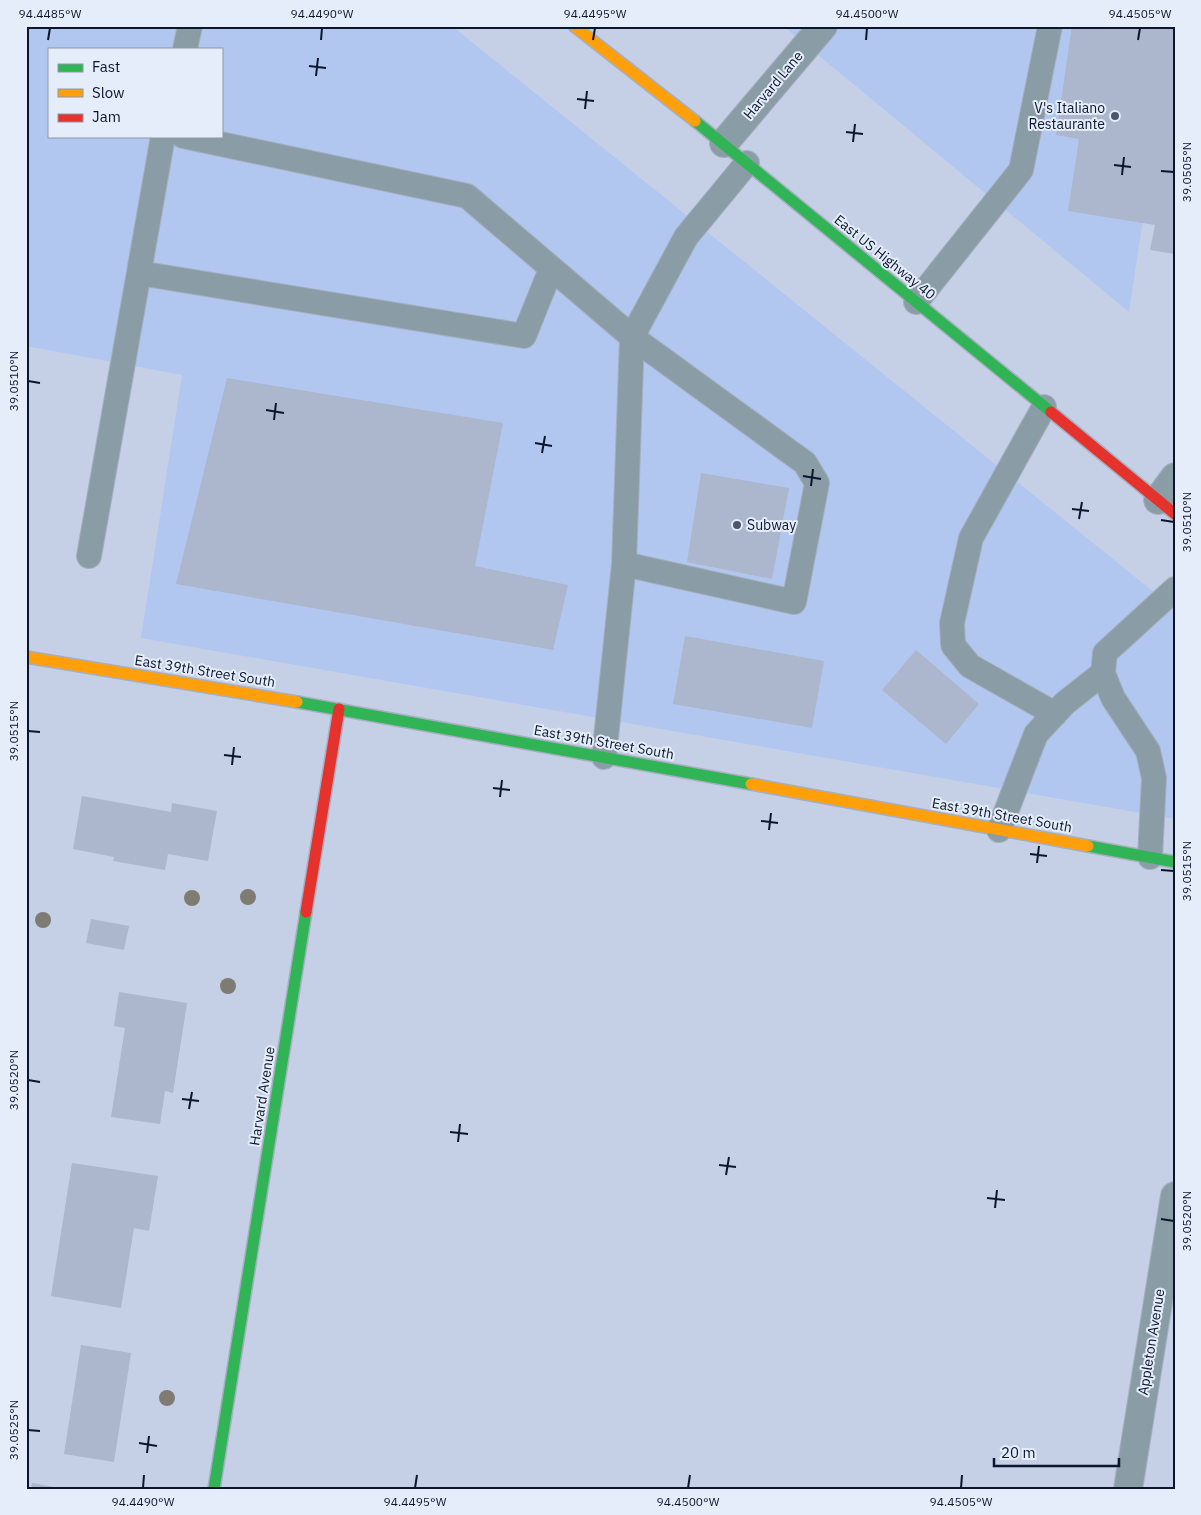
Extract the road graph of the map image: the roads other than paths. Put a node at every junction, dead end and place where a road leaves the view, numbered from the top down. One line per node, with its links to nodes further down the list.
1 (190, 26): 5 (lane)
2 (574, 26): 8 (main road, East US Highway 40)
3 (822, 26): 8 (street, Harvard Lane)
4 (1050, 26): 12 (lane)
5 (185, 48)
6 (162, 138): 11 (lane)
7 (192, 138): 10 (lane)
8 (724, 143): 9 (main road, East US Highway 40)
9 (747, 163): 12 (main road, East US Highway 40); 13 (lane)
10 (551, 268): 11 (lane); 13 (lane)
11 (140, 272): 17 (lane)
12 (916, 302): 14 (main road, East US Highway 40)
13 (632, 336): 18 (lane); 18 (lane)
14 (1044, 407): 16 (main road, East US Highway 40); 23 (lane)
15 (1175, 477): 16 (street)
16 (1166, 507)
17 (89, 556)
18 (624, 564): 24 (lane)
19 (1175, 589): 21 (lane)
20 (26, 657): 22 (main road, East 39th Street South)
21 (1103, 673): 23 (lane); 26 (lane)
22 (339, 709): 24 (main road, East 39th Street South); 29 (main road, Harvard Avenue)
23 (1055, 714): 25 (lane)
24 (604, 757): 25 (main road, East 39th Street South)
25 (999, 830): 26 (main road, East 39th Street South)
26 (1150, 857): 27 (main road, East 39th Street South)
27 (1175, 862)
28 (1175, 1196): 30 (street, Appleton Avenue)
29 (214, 1489)
30 (1128, 1489)

